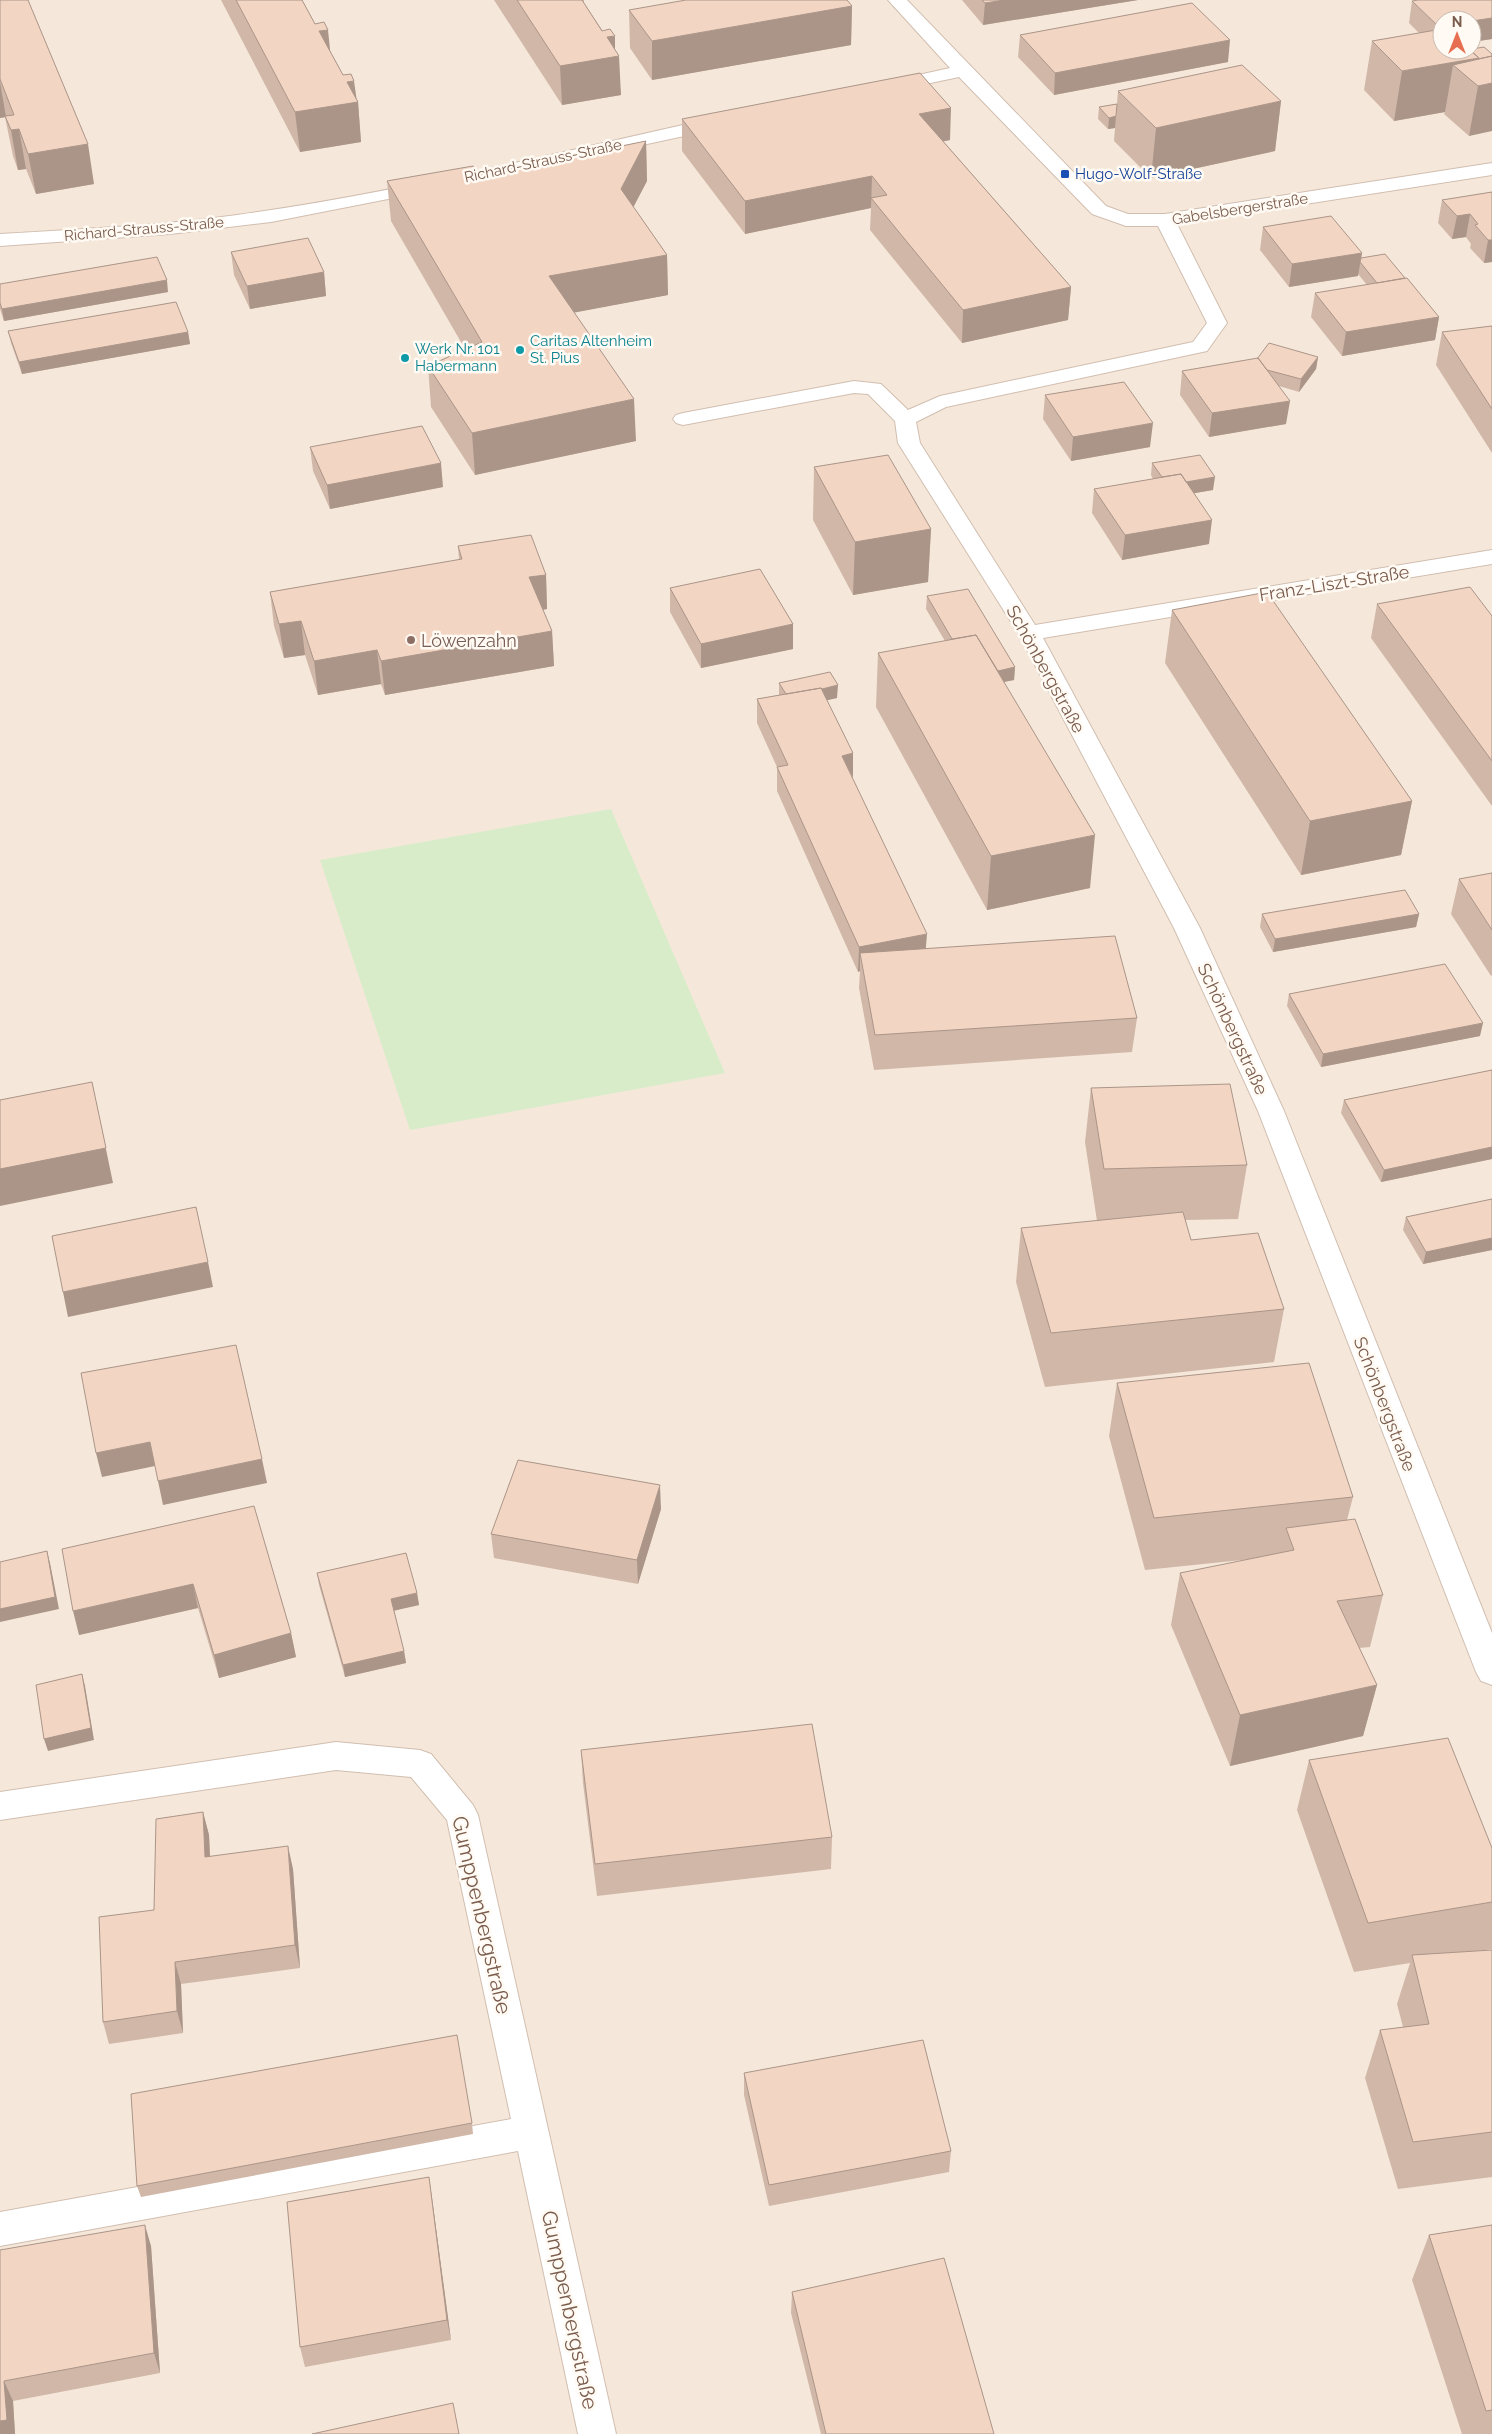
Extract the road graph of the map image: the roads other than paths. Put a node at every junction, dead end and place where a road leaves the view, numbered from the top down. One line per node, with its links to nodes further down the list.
1 (898, 0): 2 (street)
2 (963, 71): 3 (street); 6 (street)
3 (866, 92)
4 (740, 118): 7 (street, Richard-Strauss-Straße)
5 (1492, 169): 6 (street, Gabelsbergerstraße)
6 (1164, 220): 9 (street, Gabelsbergerstraße)
7 (0, 240)
8 (683, 419): 9 (street)
9 (905, 419): 11 (street, Schönbergstraße)
10 (1492, 557): 11 (street, Franz-Liszt-Straße)
11 (1029, 633): 12 (street, Schönbergstraße)
12 (1492, 1672)
13 (0, 1806): 14 (street, Gumppenbergstraße)
14 (531, 2132): 15 (street); 16 (street, Gumppenbergstraße)
15 (0, 2229)
16 (597, 2434)

